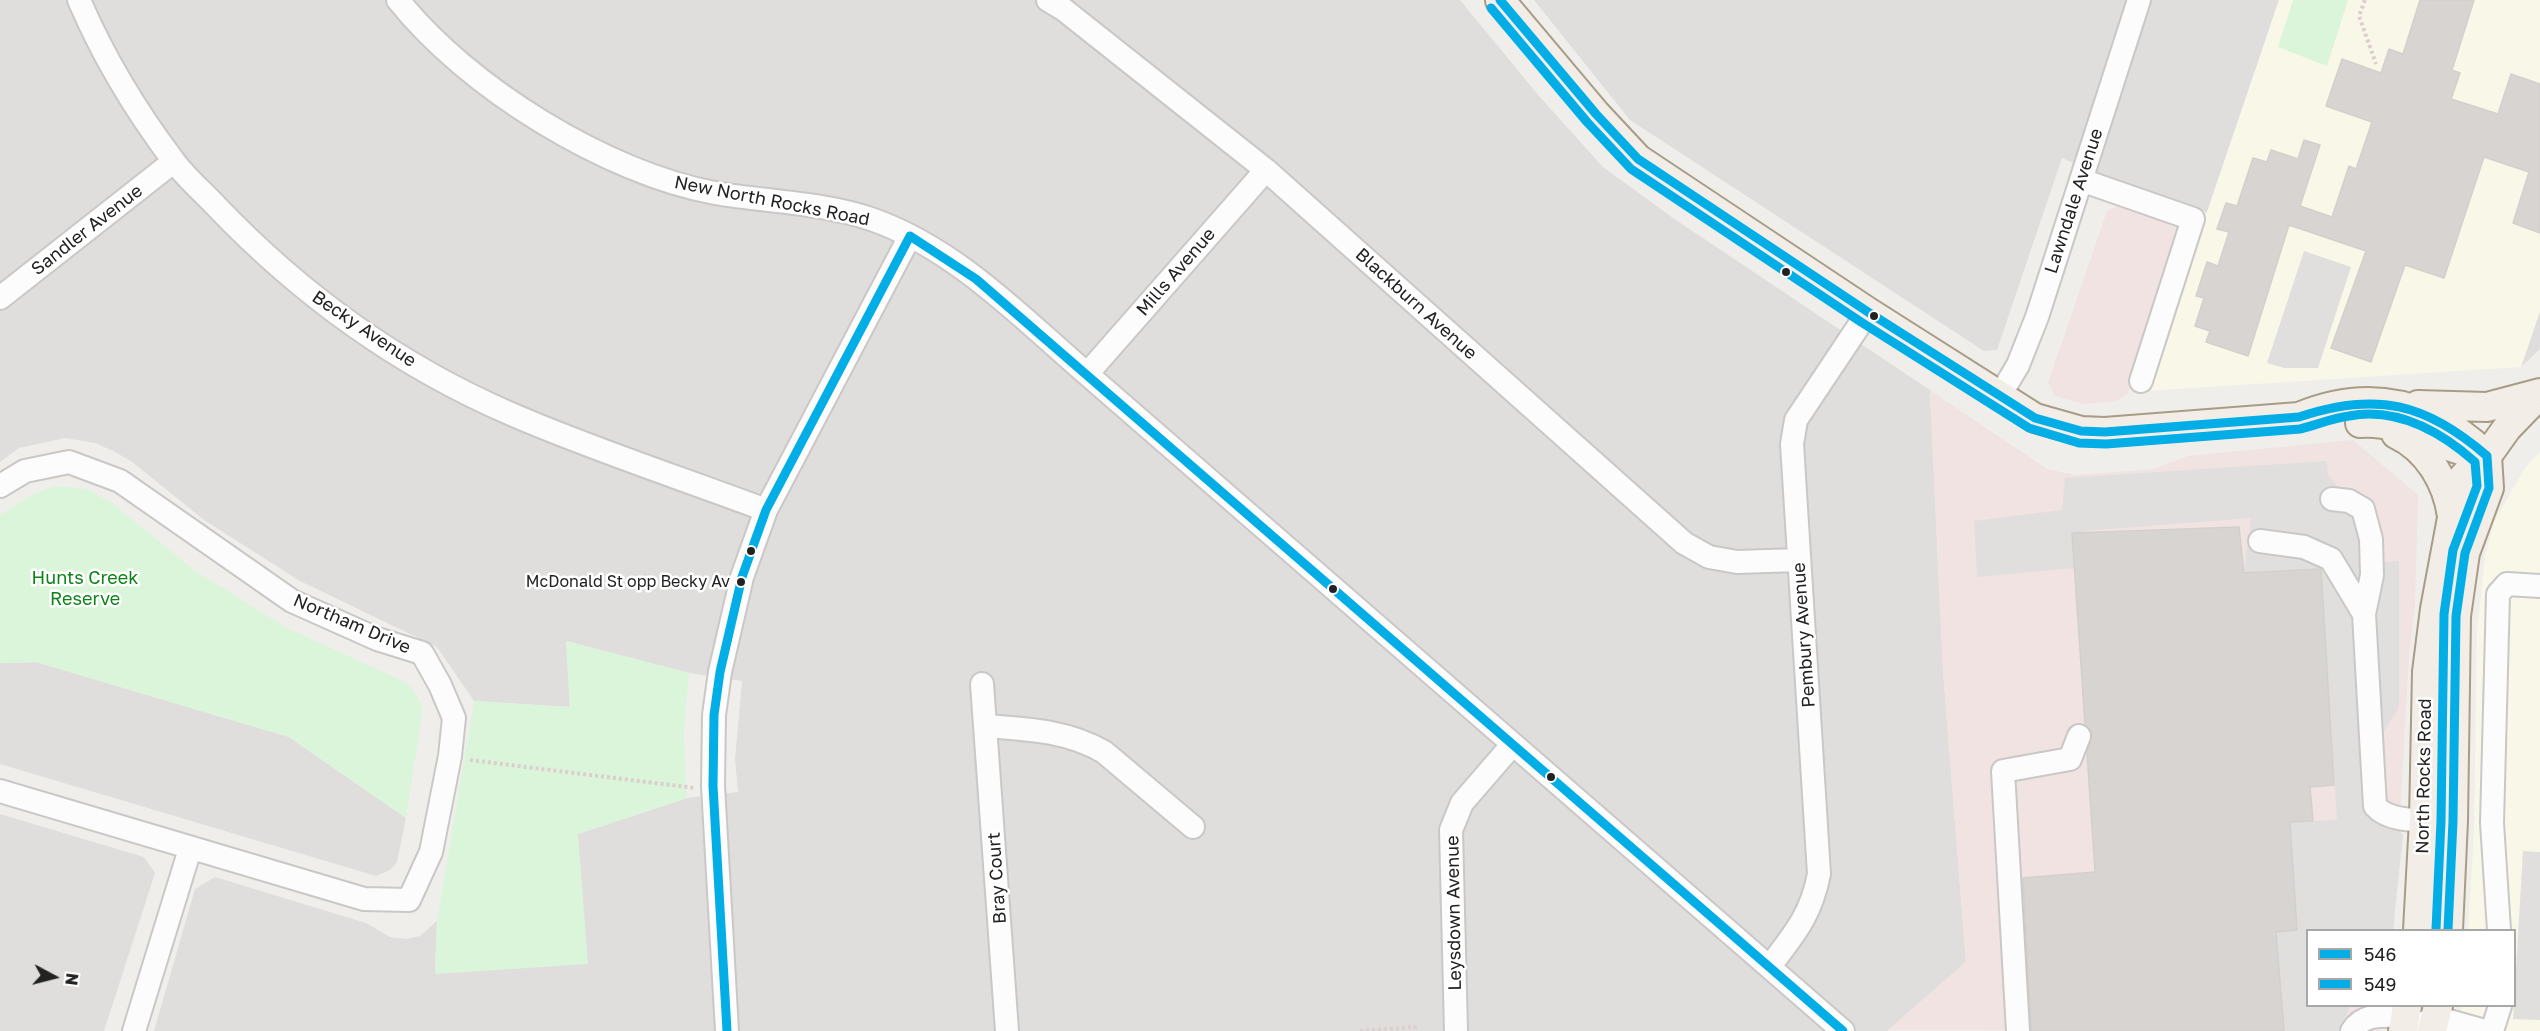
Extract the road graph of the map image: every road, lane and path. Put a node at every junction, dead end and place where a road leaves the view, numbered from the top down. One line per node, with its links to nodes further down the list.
1 (79, 0): 8 (street, Becky Avenue)
2 (1048, 0): 9 (street, Blackburn Avenue)
3 (1500, 0): 13 (main road)
4 (2139, 0): 10 (street, Lawndale Avenue)
5 (2365, 0): 7 (path)
6 (402, 1): 11 (street, New North Rocks Road)
7 (2376, 64)
8 (173, 162): 12 (street, Sandler Avenue); 24 (street, Becky Avenue)
9 (1266, 170): 14 (street, Mills Avenue); 27 (street, Blackburn Avenue)
10 (2081, 180): 15 (street); 17 (street, Lawndale Avenue)
11 (910, 236): 14 (street, New North Rocks Road); 24 (street)
12 (0, 298)
13 (1868, 312): 17 (main road); 27 (street, Pembury Avenue)
14 (1087, 374): 33 (street, New North Rocks Road)
15 (2141, 381)
16 (2540, 393): 18 (main road); 21 (main road)
17 (1999, 396): 19 (main road)
18 (2407, 406): 19 (main road); 21 (main road)
19 (2299, 417): 20 (main road)
20 (2366, 422): 21 (main road); 25 (main road)
21 (2487, 456): 25 (main road, North Rocks Road); 38 (main road, North Rocks Road)
22 (0, 486): 34 (street, Northam Drive)
23 (2332, 499): 29 (street)
24 (766, 510): 35 (street)
25 (2452, 518): 37 (main road, North Rocks Road)
26 (2260, 541): 29 (street)
27 (1799, 560): 44 (street, Pembury Avenue)
28 (2540, 586): 43 (street)
29 (2364, 614): 37 (street)
30 (982, 684): 31 (street, Bray Court)
31 (987, 726): 39 (street); 50 (street, Bray Court)
32 (2079, 736): 55 (street)
33 (1513, 744): 44 (street, New North Rocks Road); 53 (street, Leysdown Avenue)
34 (450, 756): 35 (path); 40 (street, Northam Drive)
35 (713, 786): 49 (street)
36 (0, 791): 40 (street, Northam Drive)
37 (2424, 820): 38 (street); 41 (main road, North Rocks Road)
38 (2453, 821): 42 (main road, North Rocks Road)
39 (1193, 827)
40 (190, 849): 48 (street)
41 (2418, 929)
42 (2448, 929)
43 (2499, 929)
44 (1770, 966): 54 (street, New North Rocks Road)
45 (2499, 1007): 58 (street)
46 (2435, 1018): 47 (street); 57 (street)
47 (2406, 1021): 56 (street)
48 (134, 1031)
49 (727, 1031)
50 (1007, 1031)
51 (1360, 1031): 52 (path)
52 (1415, 1031)
53 (1456, 1031)
54 (1843, 1031)
55 (2018, 1031)
56 (2352, 1031)
57 (2485, 1031)
58 (2492, 1031)

